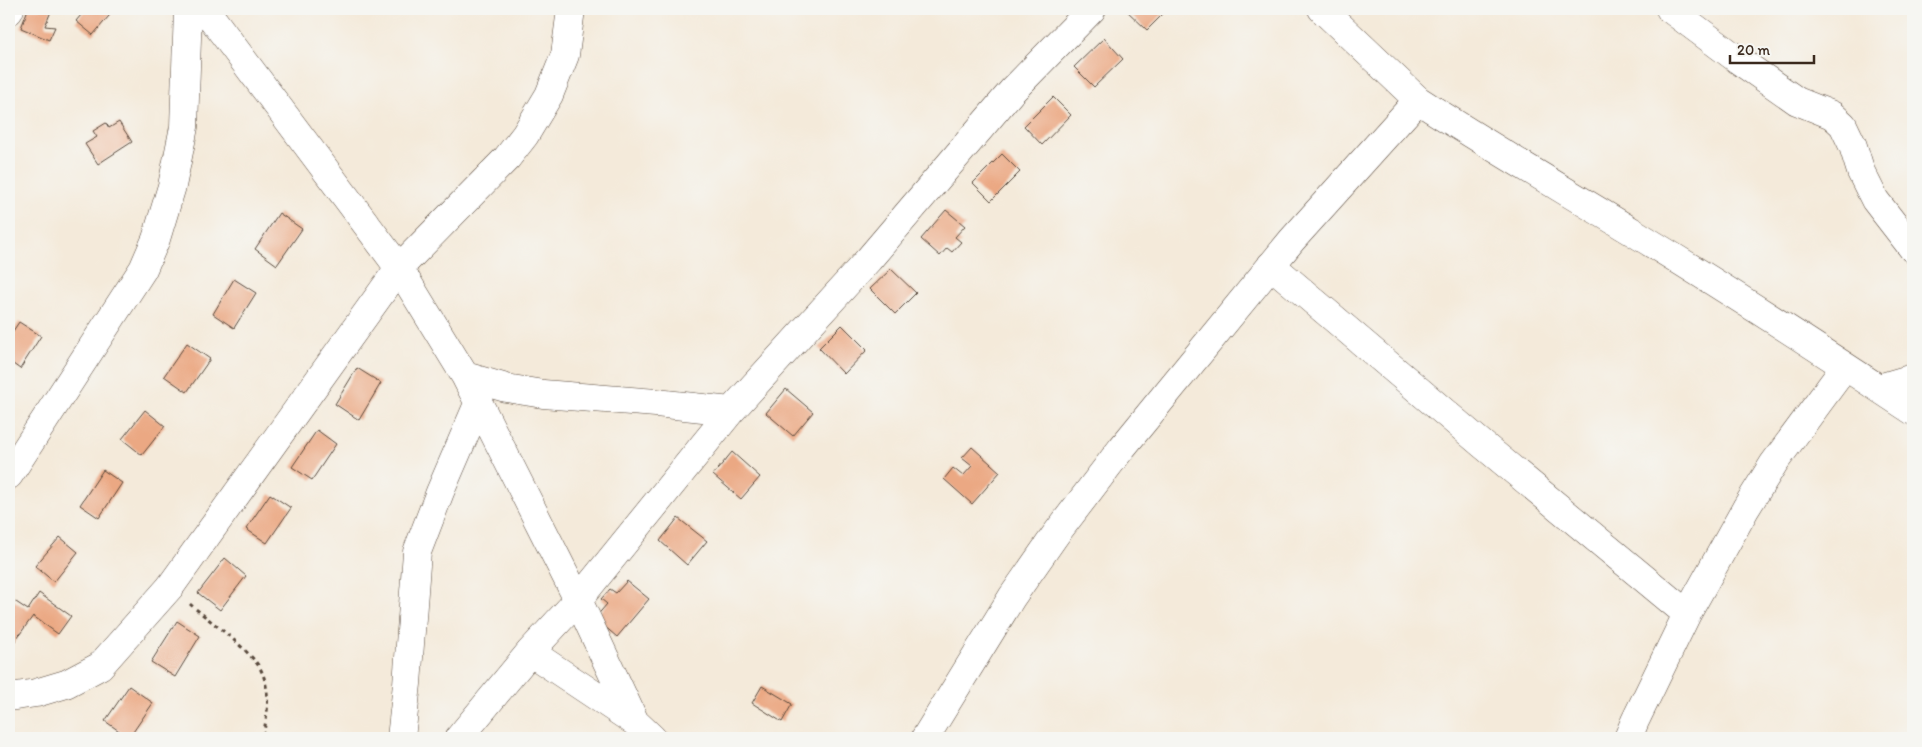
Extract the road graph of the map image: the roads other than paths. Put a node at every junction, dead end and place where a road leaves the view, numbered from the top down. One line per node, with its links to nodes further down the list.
1 (188, 9): 18 (street)
2 (205, 9): 10 (street)
3 (572, 9): 10 (street)
4 (1092, 9): 16 (street)
5 (1322, 9): 7 (street)
6 (1670, 9): 8 (street)
7 (1418, 100): 9 (street); 11 (street)
8 (1913, 249)
9 (1271, 265): 20 (street); 26 (street)
10 (399, 268): 12 (street); 22 (street)
11 (1845, 367): 14 (street); 20 (street)
12 (465, 376): 15 (street); 16 (street)
13 (1913, 378): 14 (street)
14 (1879, 388): 17 (street)
15 (478, 404): 19 (street); 24 (street)
16 (731, 411): 19 (street)
17 (1913, 411)
18 (9, 475)
19 (578, 600): 21 (street); 23 (street)
20 (1687, 614): 27 (street)
21 (530, 652): 23 (street); 25 (street)
22 (9, 697)
23 (643, 730)
24 (401, 738)
25 (459, 738)
26 (925, 738)
27 (1628, 738)

